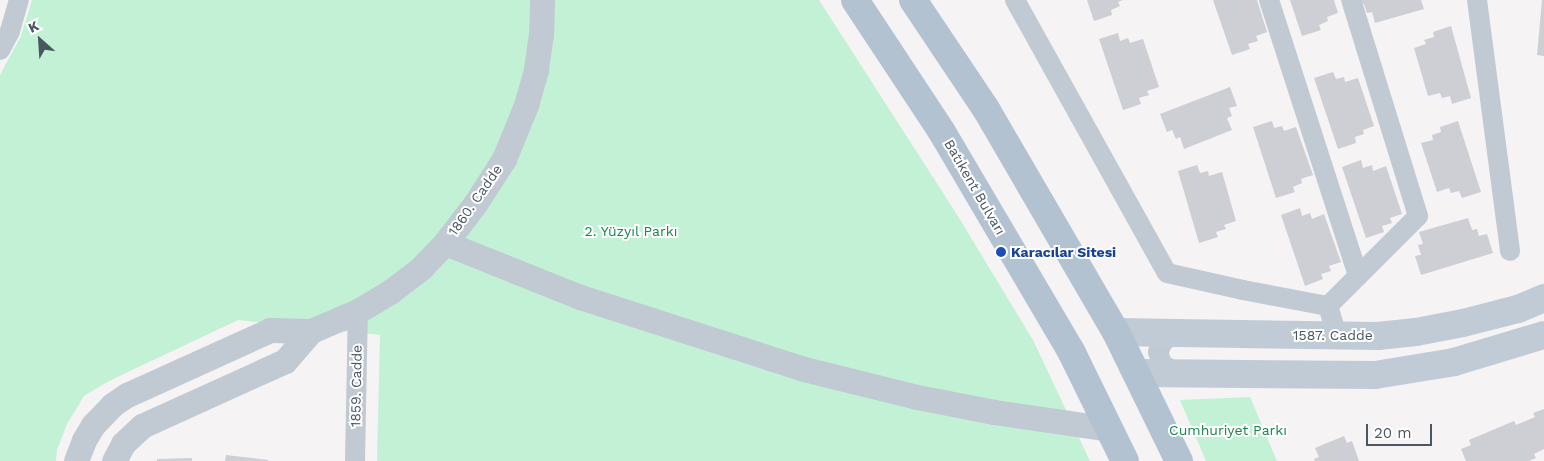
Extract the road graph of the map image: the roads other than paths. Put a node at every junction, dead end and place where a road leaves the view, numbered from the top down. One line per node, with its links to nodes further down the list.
1 (19, 0): 9 (street)
2 (542, 0): 10 (street, 1860. Cadde)
3 (855, 0): 23 (main road, Batıkent Bulvarı)
4 (913, 0): 17 (main road)
5 (1015, 0): 14 (street)
6 (1269, 0): 12 (street)
7 (1351, 0): 12 (street)
8 (1477, 0): 11 (street)
9 (0, 50)
10 (445, 243): 15 (street, 1860. Cadde); 23 (street)
11 (1510, 251)
12 (1358, 276): 14 (street)
13 (1544, 298): 19 (main road, 1587. Cadde)
14 (1328, 306): 19 (street)
15 (358, 311): 16 (street, 1860. Cadde); 26 (street, 1859. Cadde)
16 (311, 331): 24 (street, 1860. Cadde); 25 (street, 1860. Cadde)
17 (1116, 332): 18 (main road, 1587. Cadde); 21 (main road)
18 (1178, 334): 19 (main road, 1587. Cadde); 22 (street)
19 (1337, 335)
20 (1544, 335): 22 (main road)
21 (1137, 373): 22 (main road); 28 (main road)
22 (1177, 374)
23 (1110, 428): 27 (main road, Batıkent Bulvarı)
24 (76, 461)
25 (114, 461)
26 (355, 461)
27 (1125, 461)
28 (1179, 461)

